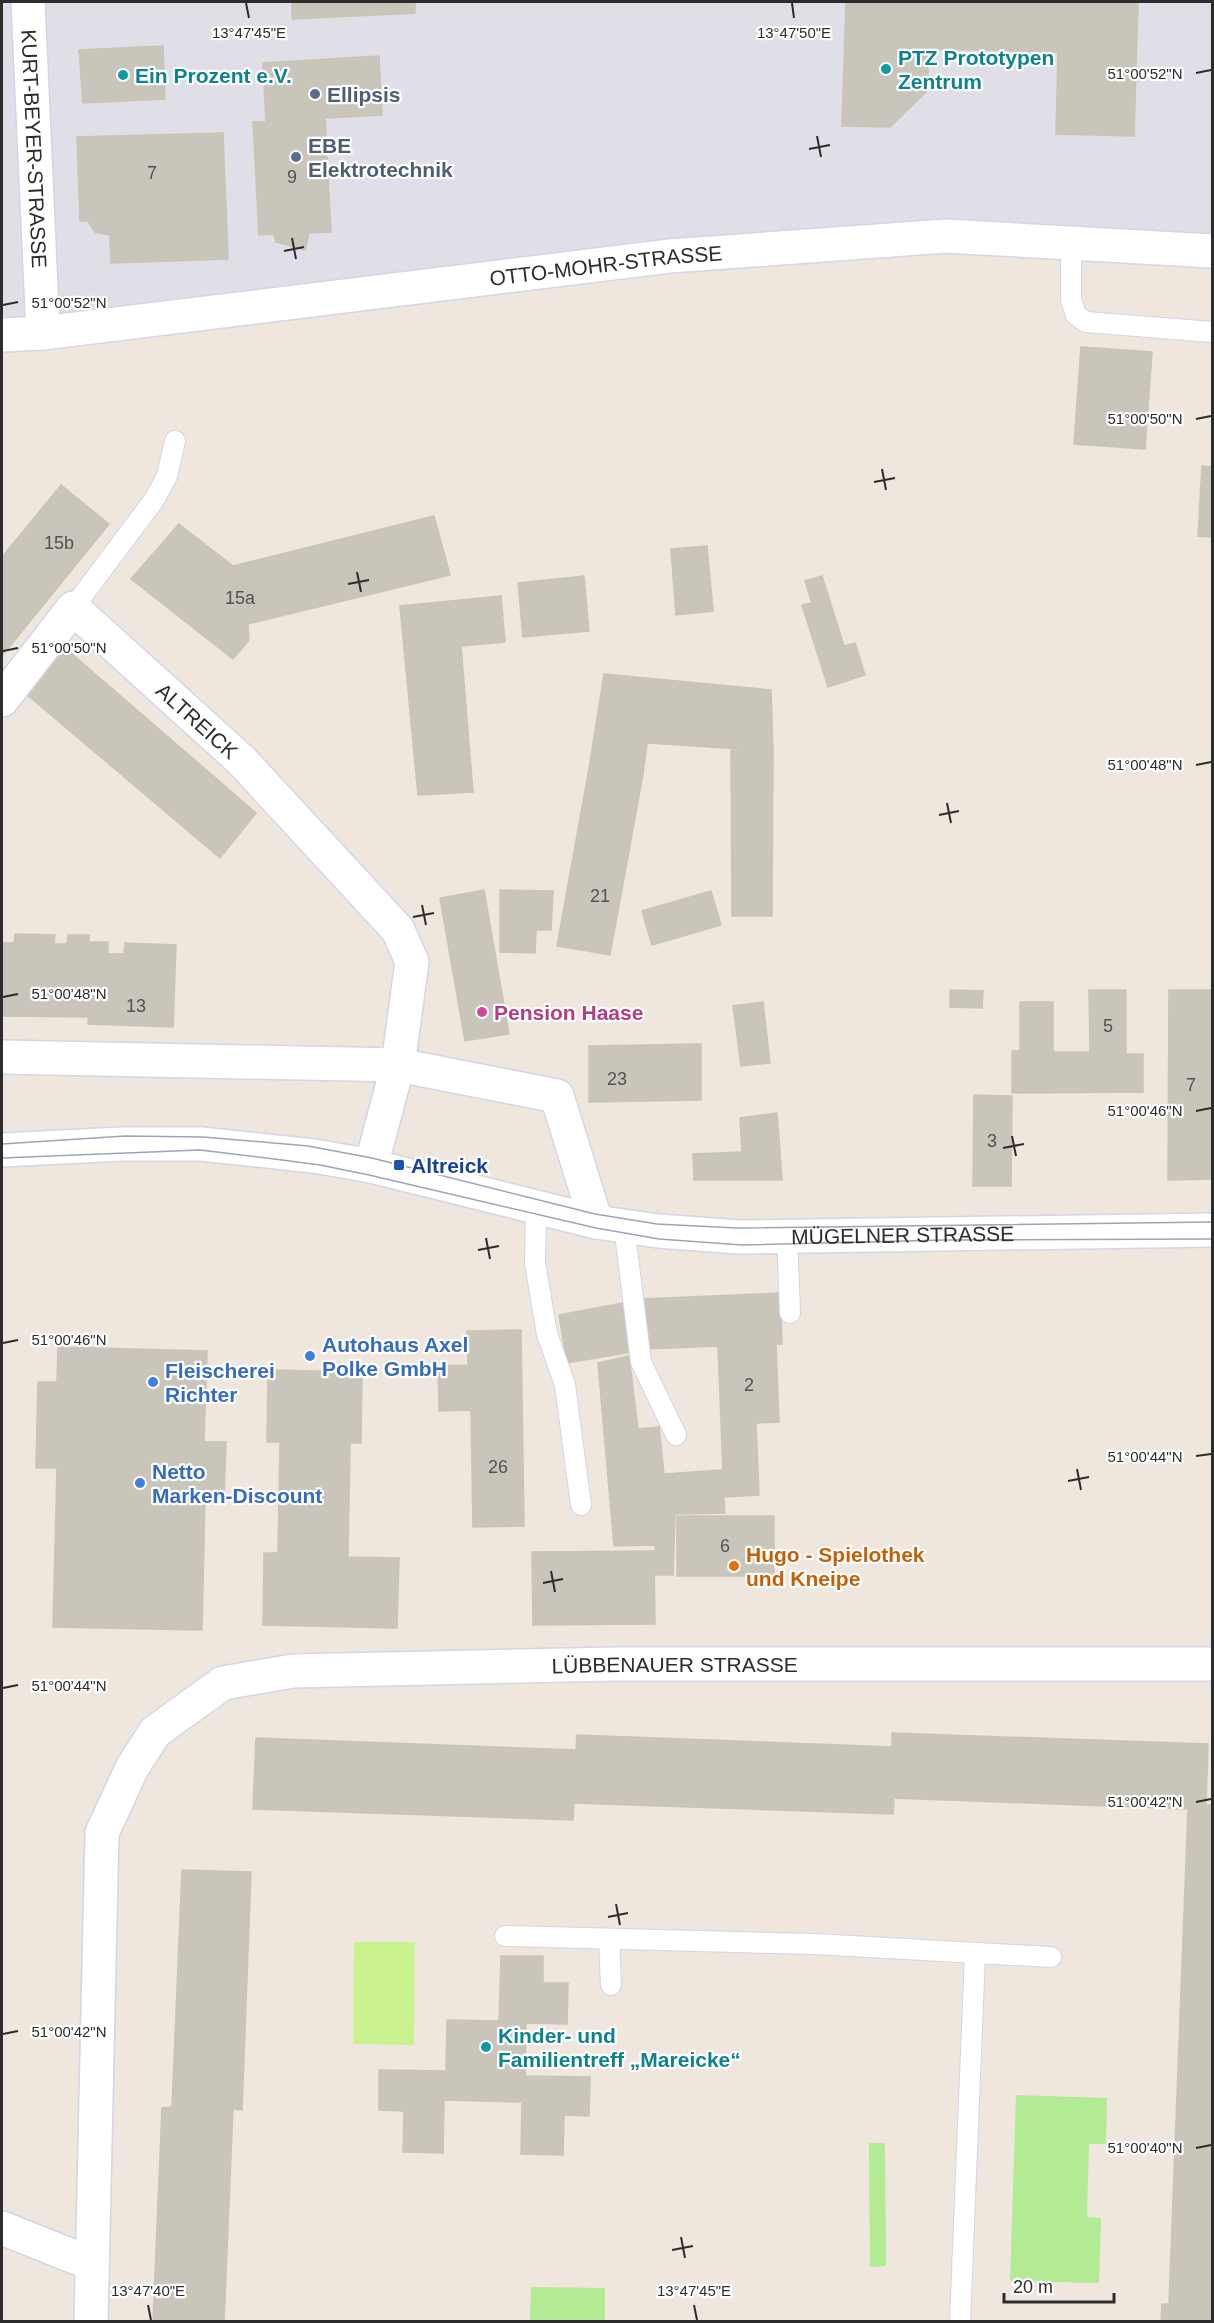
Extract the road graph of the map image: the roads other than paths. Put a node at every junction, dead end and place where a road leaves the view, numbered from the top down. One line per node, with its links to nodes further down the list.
1 (28, 2): 5 (street, KURT-BEYER-STRASSE)
2 (1071, 243): 3 (street, OTTO-MOHR-STRASSE); 4 (lane); 5 (street, OTTO-MOHR-STRASSE)
3 (1212, 251)
4 (1212, 332)
5 (43, 333): 6 (street, OTTO-MOHR-STRASSE)
6 (2, 334)
7 (176, 441): 8 (lane)
8 (73, 608): 9 (street); 11 (street, ALTREICK)
9 (2, 700)
10 (2, 1057): 11 (street)
11 (398, 1065): 13 (street, ALTREICK); 15 (street)
12 (2, 1150): 13 (street)
13 (371, 1166): 14 (street)
14 (536, 1207): 15 (street); 20 (lane)
15 (610, 1224): 17 (street, MÜGELNER STRASSE); 19 (lane)
16 (1212, 1230): 17 (street, MÜGELNER STRASSE)
17 (787, 1236): 18 (lane)
18 (790, 1313)
19 (676, 1435)
20 (580, 1505)
21 (1212, 1664): 28 (street, LÜBBENAUER STRASSE)
22 (505, 1936): 23 (lane)
23 (609, 1939): 24 (lane); 26 (lane)
24 (975, 1954): 25 (lane); 30 (lane)
25 (1051, 1957)
26 (611, 1985)
27 (2, 2228): 28 (street)
28 (92, 2264): 29 (street)
29 (91, 2322)
30 (960, 2322)

